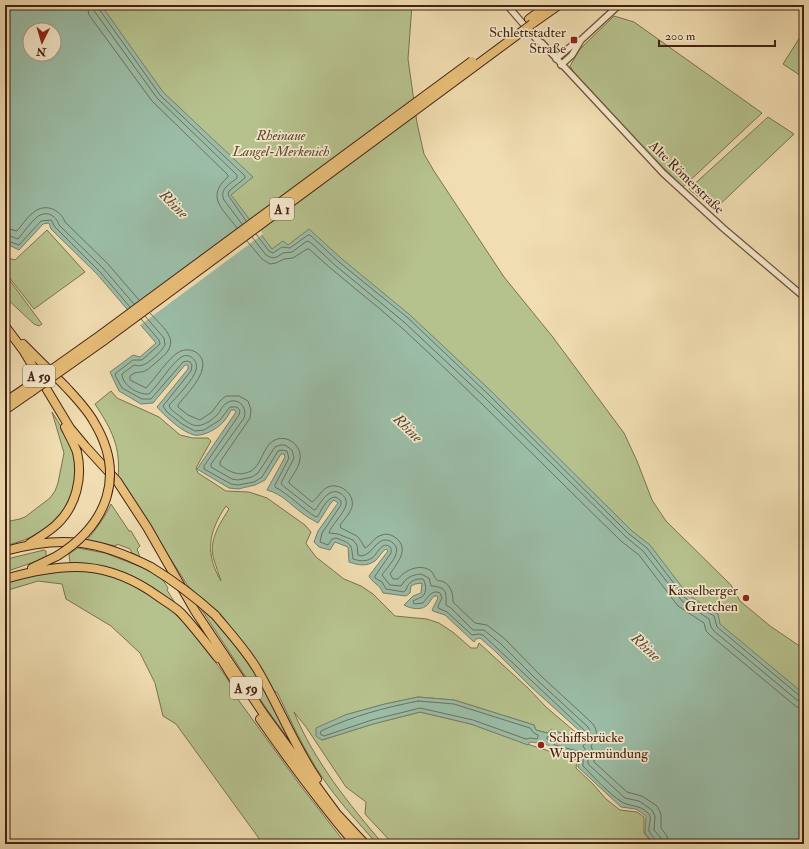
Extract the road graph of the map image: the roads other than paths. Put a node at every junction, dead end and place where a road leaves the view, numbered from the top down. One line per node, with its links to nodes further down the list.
1 (507, 5): 7 (street, Alte Römerstraße)
2 (548, 5): 5 (highway, A 1)
3 (559, 5): 5 (highway, A 1)
4 (619, 5): 6 (street)
5 (530, 21): 11 (highway, A 1, bridge)
6 (581, 40): 7 (street); 8 (street)
7 (556, 58): 8 (street, Alte Römerstraße)
8 (561, 65): 9 (street, Alte Römerstraße)
9 (804, 297)
10 (6, 328): 14 (highway, A 59); 17 (highway, bridge); 19 (highway, A 59)
11 (29, 390): 12 (highway, A 1); 13 (highway, A 1)
12 (5, 402)
13 (5, 410)
14 (62, 421): 15 (highway); 18 (highway, A 59)
15 (28, 545): 16 (highway); 19 (highway, bridge)
16 (5, 551)
17 (5, 578): 18 (highway, A 59)
18 (224, 665): 19 (highway, A 59)
19 (360, 843)

